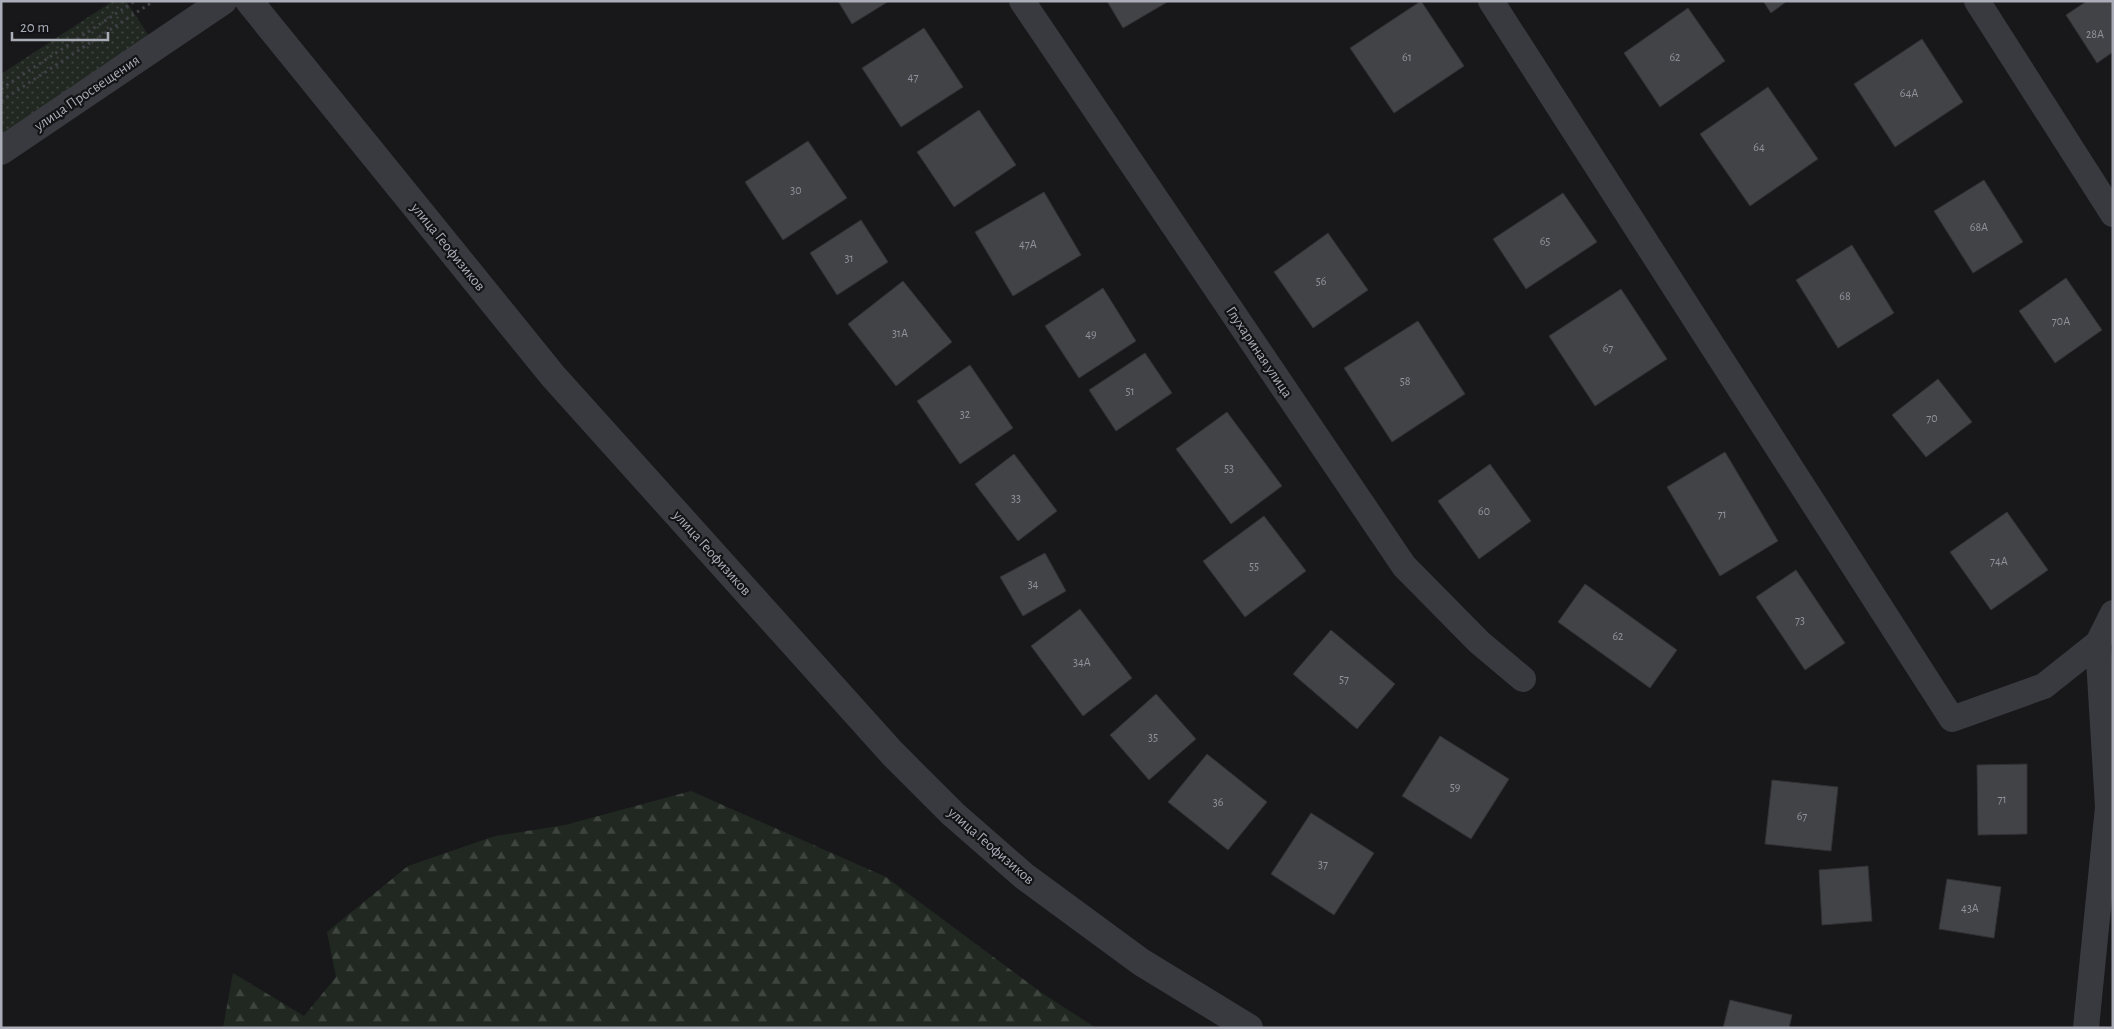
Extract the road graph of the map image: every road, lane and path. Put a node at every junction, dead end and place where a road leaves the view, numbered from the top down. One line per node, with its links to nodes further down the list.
1 (135, 1): 8 (path)
2 (154, 1): 9 (path)
3 (223, 1): 10 (street, улица Просвещения)
4 (249, 1): 15 (street, улица Геофизиков)
5 (1022, 1): 14 (street, Глухариная улица)
6 (1491, 1): 13 (street)
7 (1977, 1): 11 (street)
8 (1, 89)
9 (1, 102)
10 (1, 151)
11 (2113, 214)
12 (2113, 613): 13 (street)
13 (2098, 643): 16 (street)
14 (1522, 679)
15 (1249, 1028)
16 (2086, 1028)

